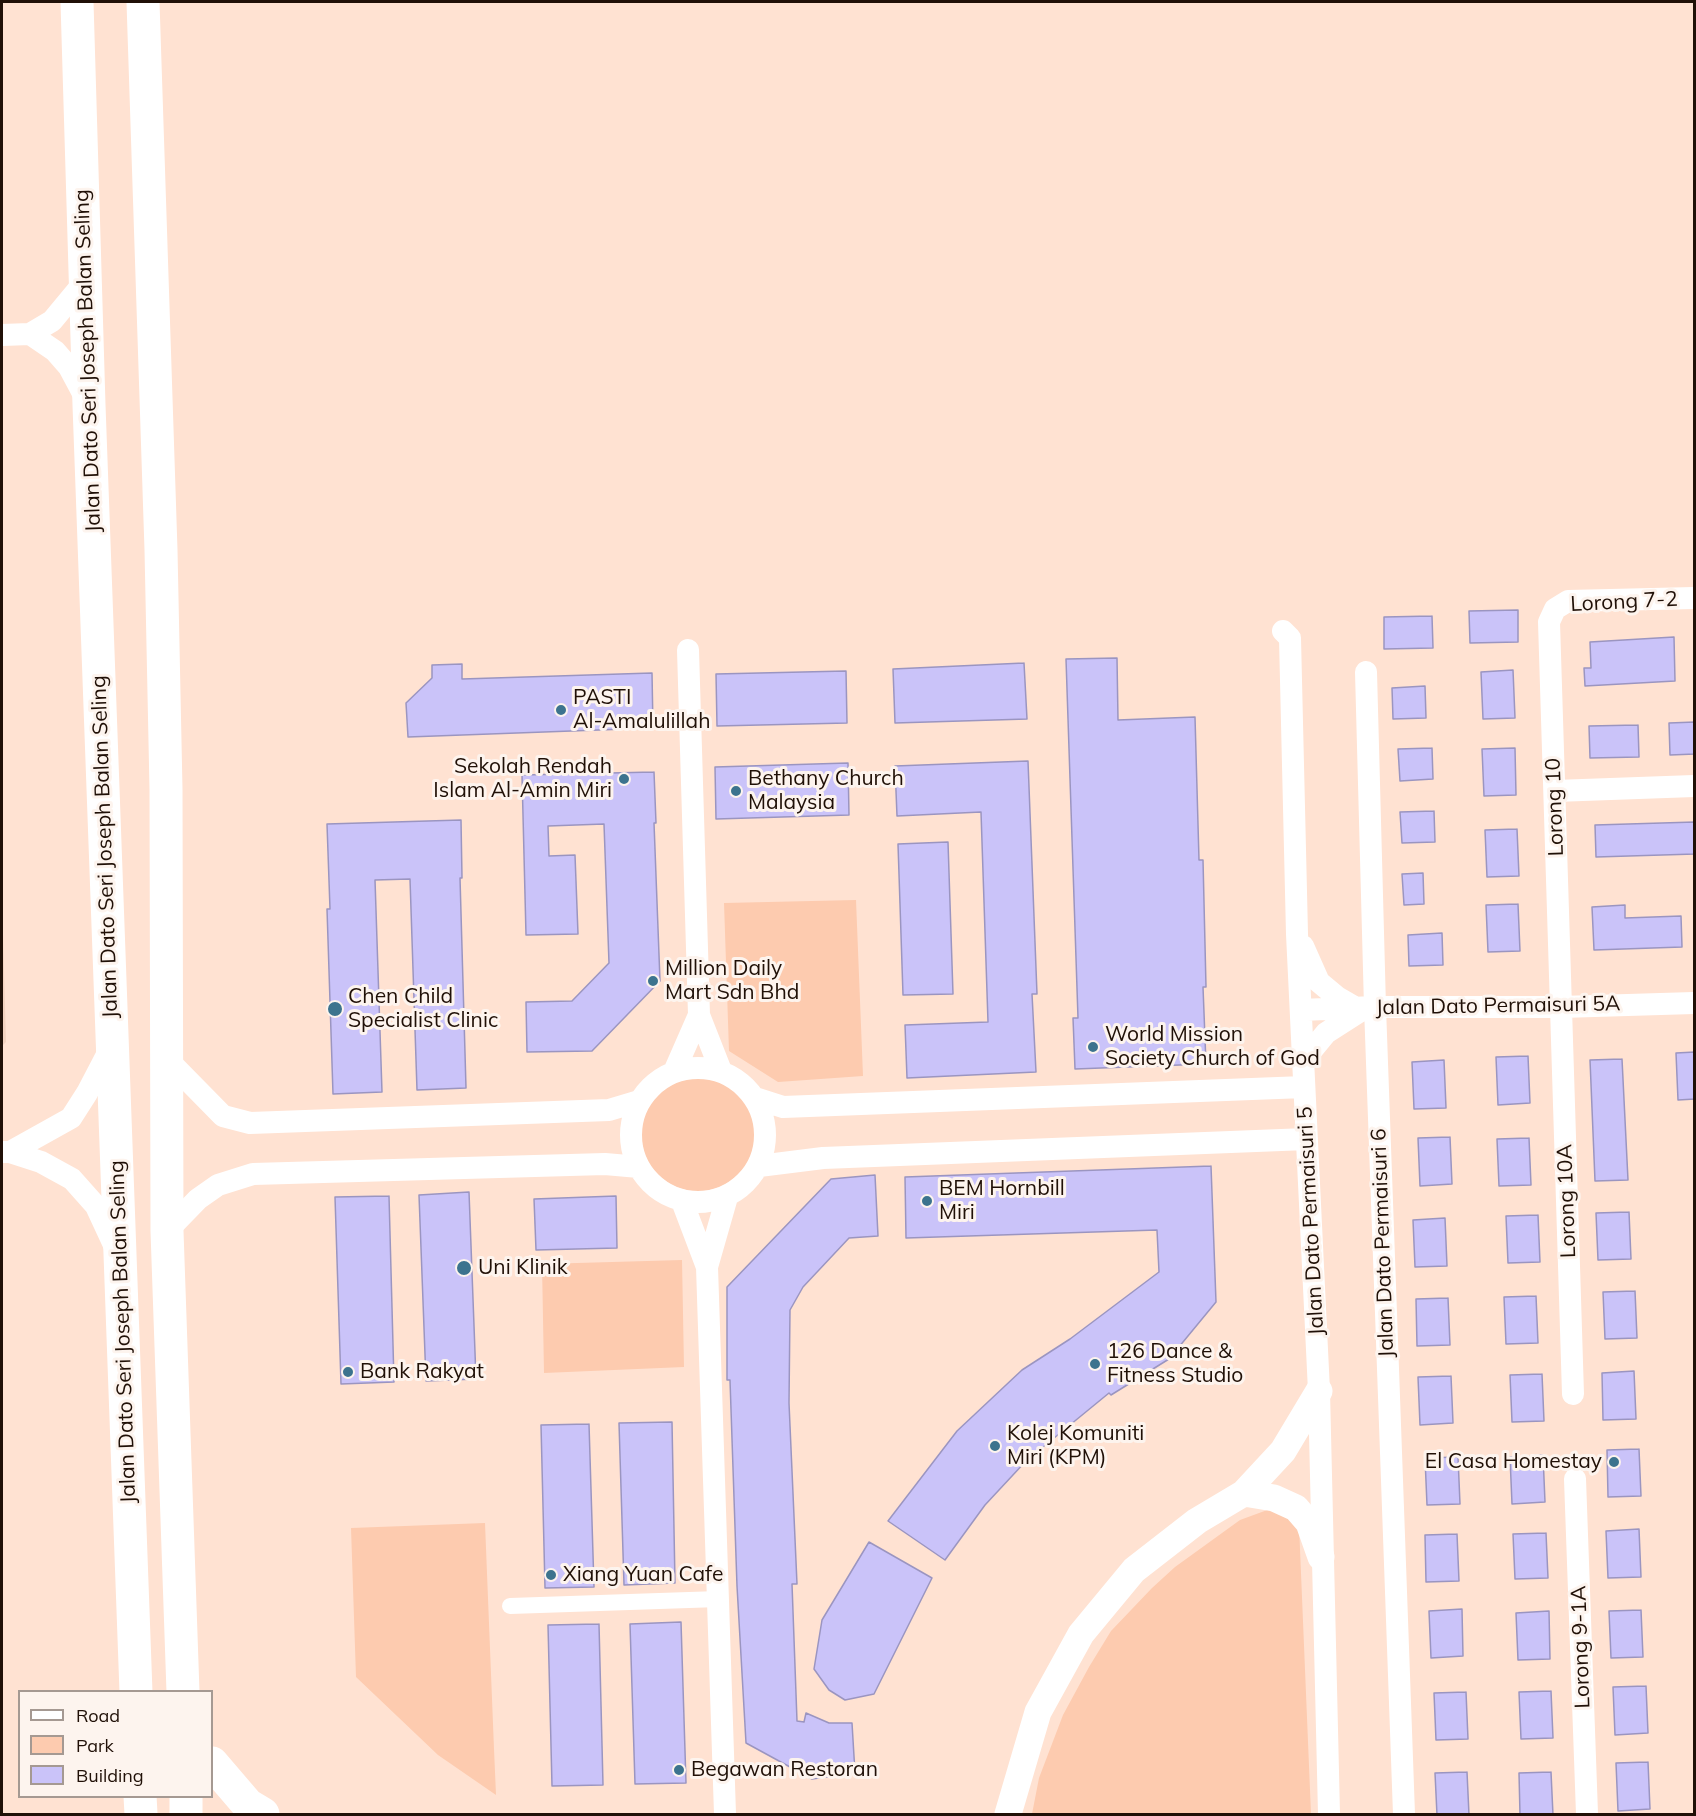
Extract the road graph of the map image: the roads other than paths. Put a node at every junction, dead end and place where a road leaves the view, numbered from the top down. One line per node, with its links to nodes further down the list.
1 (77, 2): 3 (main road, Jalan Dato Seri Joseph Balan Seling)
2 (143, 2): 21 (main road)
3 (86, 280): 4 (street); 6 (main road, Jalan Dato Seri Joseph Balan Seling)
4 (30, 334): 5 (street); 6 (street)
5 (2, 335)
6 (89, 405): 20 (main road, Jalan Dato Seri Joseph Balan Seling)
7 (1695, 598): 8 (street, Lorong 7-2)
8 (1555, 609): 13 (street, Lorong 10)
9 (1283, 631): 14 (street, Jalan Dato Permaisuri 5)
10 (688, 650): 19 (street)
11 (1366, 672): 16 (street, Jalan Dato Permaisuri 6)
12 (1695, 786): 13 (street)
13 (1555, 791): 17 (street, Lorong 10)
14 (1297, 934): 16 (street); 18 (street, Jalan Dato Permaisuri 5)
15 (1695, 1003): 17 (street, Jalan Dato Permaisuri 5A)
16 (1365, 1007): 17 (street, Jalan Dato Permaisuri 5A); 18 (street, Jalan Dato Permaisuri 5A); 22 (street); 57 (street, Jalan Dato Permaisuri 6)
17 (1561, 1007): 38 (street, Lorong 10A)
18 (1301, 1010): 22 (street, Jalan Dato Permaisuri 5)
19 (699, 1015): 23 (street); 24 (street)
20 (112, 1045): 29 (street); 35 (main road, Jalan Dato Seri Joseph Balan Seling)
21 (166, 1058): 27 (street); 34 (main road)
22 (1303, 1061): 25 (street, Jalan Dato Permaisuri 5)
23 (721, 1071): 24 (street); 26 (street)
24 (674, 1072): 27 (street)
25 (1304, 1087): 26 (street); 28 (street, Jalan Dato Permaisuri 5)
26 (755, 1098): 30 (street)
27 (639, 1101): 31 (street)
28 (1307, 1139): 30 (street); 37 (street, Jalan Dato Permaisuri 5)
29 (6, 1152): 35 (street)
30 (759, 1166): 32 (street)
31 (639, 1167): 33 (street); 34 (street)
32 (727, 1197): 33 (street); 36 (street)
33 (682, 1201): 36 (street)
34 (167, 1231): 45 (main road)
35 (119, 1257): 44 (main road, Jalan Dato Seri Joseph Balan Seling)
36 (707, 1267): 42 (street)
37 (1319, 1391): 40 (street); 41 (street, Jalan Dato Permaisuri 5)
38 (1572, 1394)
39 (1575, 1479): 58 (street, Lorong 9-1A)
40 (1244, 1493): 41 (street); 47 (street)
41 (1322, 1557): 56 (street, Jalan Dato Permaisuri 5)
42 (718, 1599): 43 (street); 53 (street)
43 (510, 1606)
44 (136, 1690)
45 (183, 1690)
46 (213, 1765): 52 (main road)
47 (1014, 1788): 54 (street); 55 (street)
48 (140, 1798): 50 (main road)
49 (186, 1798): 51 (main road)
50 (141, 1815)
51 (186, 1815)
52 (262, 1815)
53 (725, 1815)
54 (999, 1815)
55 (1008, 1815)
56 (1329, 1815)
57 (1404, 1815)
58 (1587, 1815)

